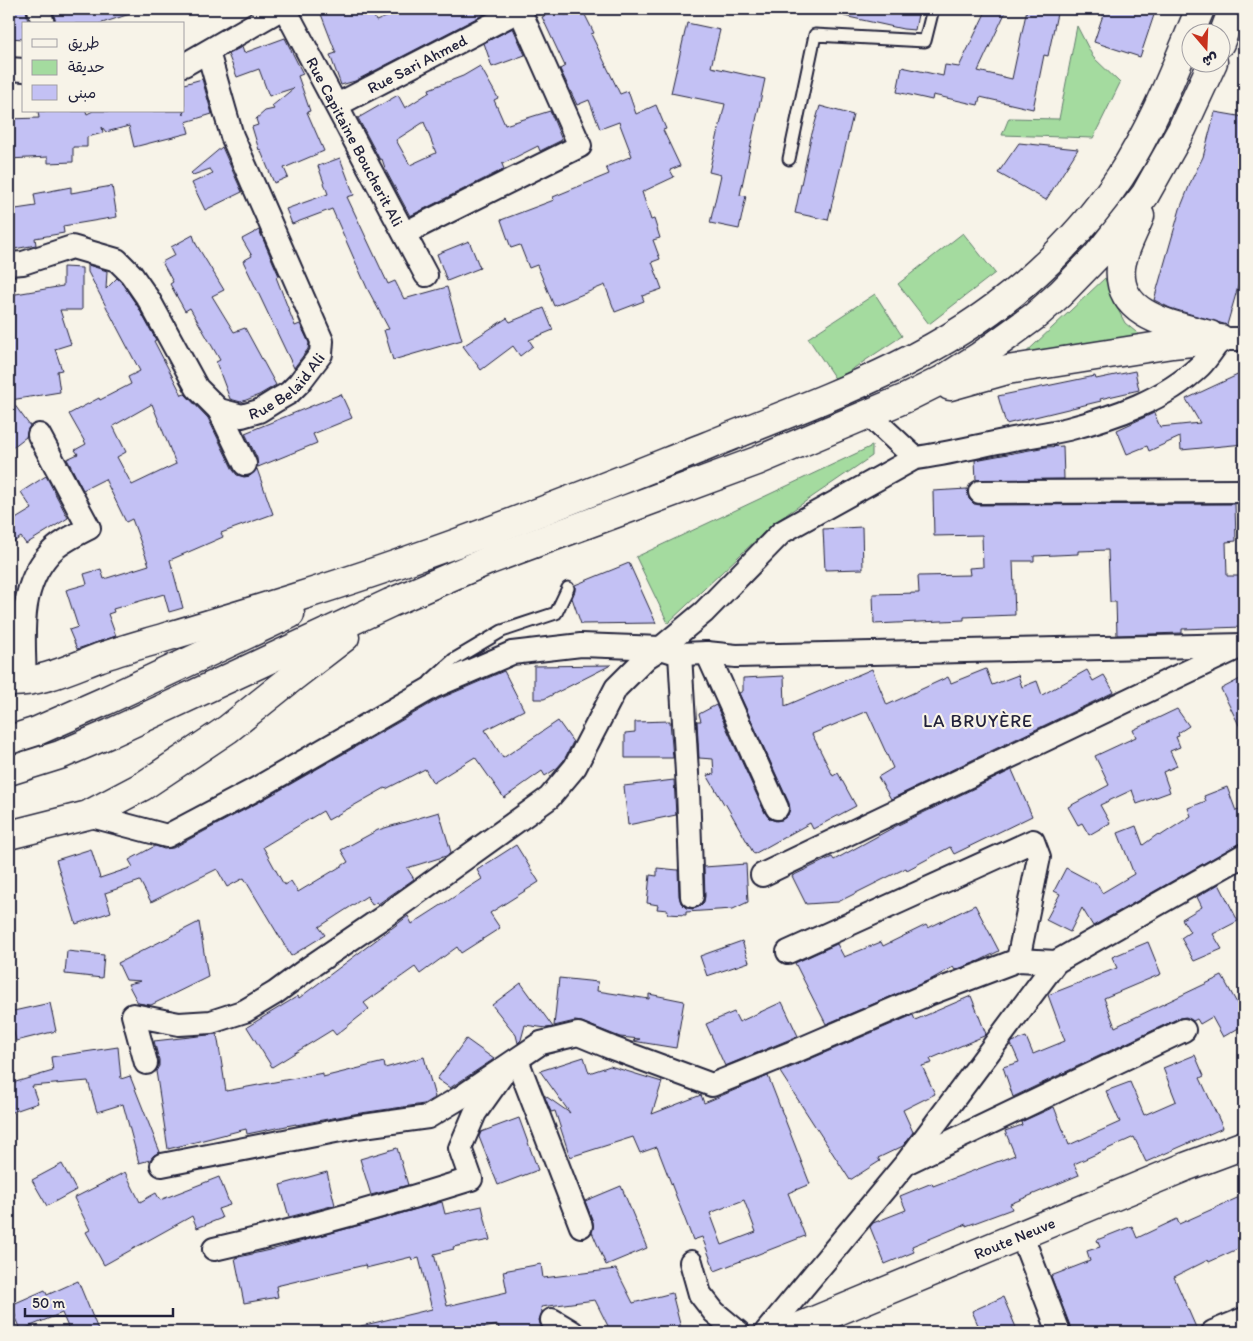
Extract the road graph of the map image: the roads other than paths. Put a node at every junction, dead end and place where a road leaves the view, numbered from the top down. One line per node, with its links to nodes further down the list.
1 (39, 9): 8 (street)
2 (281, 9): 10 (street)
3 (285, 9): 15 (street, Rue Capitaine Boucherit Ali)
4 (934, 9): 16 (lane)
5 (1200, 9): 29 (main road)
6 (1233, 9): 9 (main road)
7 (521, 10): 15 (street, Rue Sari Ahmed); 18 (street)
8 (43, 22)
9 (1228, 22)
10 (208, 52): 11 (street); 22 (street, Rue Belaïd Ali)
11 (185, 64)
12 (9, 69): 13 (street)
13 (22, 70)
14 (1208, 72): 17 (main road)
15 (337, 105): 18 (street, Rue Capitaine Boucherit Ali)
16 (789, 159)
17 (1159, 170): 21 (main road); 23 (main road)
18 (405, 233): 20 (street, Rue Capitaine Boucherit Ali)
19 (9, 264): 22 (street, Rue Belaïd Ali)
20 (426, 275)
21 (1232, 339): 23 (main road); 25 (street)
22 (219, 410): 26 (street)
23 (868, 414): 25 (street); 30 (main road)
24 (39, 435): 35 (street)
25 (915, 458): 33 (street)
26 (245, 464)
27 (1244, 491): 28 (street)
28 (980, 492)
29 (427, 554): 35 (main road); 37 (main road)
30 (469, 569): 38 (main road); 40 (main road)
31 (568, 588): 36 (lane)
32 (1244, 645): 34 (street); 43 (street)
33 (671, 651): 34 (street); 36 (street); 44 (street); 50 (street)
34 (707, 653): 39 (street)
35 (17, 682)
36 (409, 701): 40 (street)
37 (9, 740)
38 (9, 771)
39 (777, 808)
40 (88, 815): 41 (main road)
41 (9, 835)
42 (1244, 855): 47 (street)
43 (762, 875)
44 (692, 896)
45 (788, 952): 46 (street)
46 (1018, 960): 47 (street); 49 (street)
47 (1056, 962): 52 (street)
48 (1184, 1030): 52 (street)
49 (513, 1062): 53 (street); 54 (street); 56 (street)
50 (146, 1063)
51 (1244, 1145): 55 (main road, Route Neuve)
52 (907, 1162): 62 (street)
53 (162, 1165)
54 (581, 1226)
55 (1022, 1236): 63 (main road, Route Neuve); 64 (street)
56 (214, 1249)
57 (691, 1262): 61 (street)
58 (1244, 1319): 65 (street)
59 (552, 1320): 60 (street)
60 (572, 1332)
61 (738, 1332)
62 (766, 1332)
63 (786, 1332)
64 (1059, 1332)
65 (1213, 1332)

